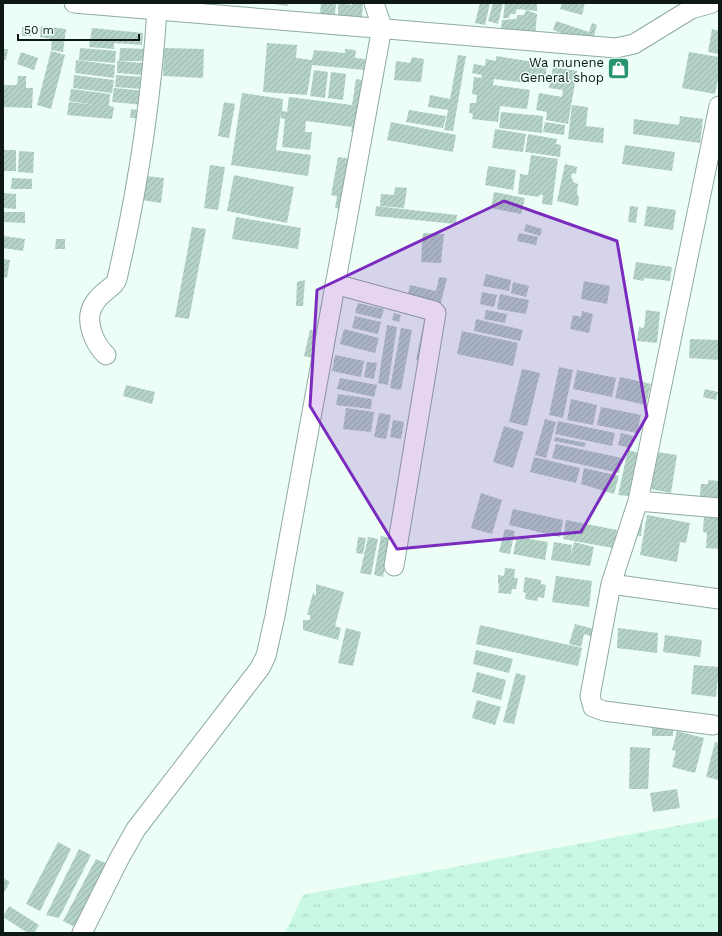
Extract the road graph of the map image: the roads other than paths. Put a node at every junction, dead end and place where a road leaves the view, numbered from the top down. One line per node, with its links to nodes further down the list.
1 (74, 3): 4 (street)
2 (374, 3): 6 (street)
3 (712, 3): 6 (street)
4 (109, 4): 5 (street)
5 (157, 10): 6 (street); 9 (street)
6 (382, 27): 8 (street)
7 (719, 106): 10 (street)
8 (335, 284): 12 (street); 16 (street)
9 (106, 356)
10 (638, 501): 11 (street); 13 (street)
11 (719, 508)
12 (394, 566)
13 (611, 584): 14 (street); 15 (street)
14 (719, 599)
15 (713, 726)
16 (82, 933)

